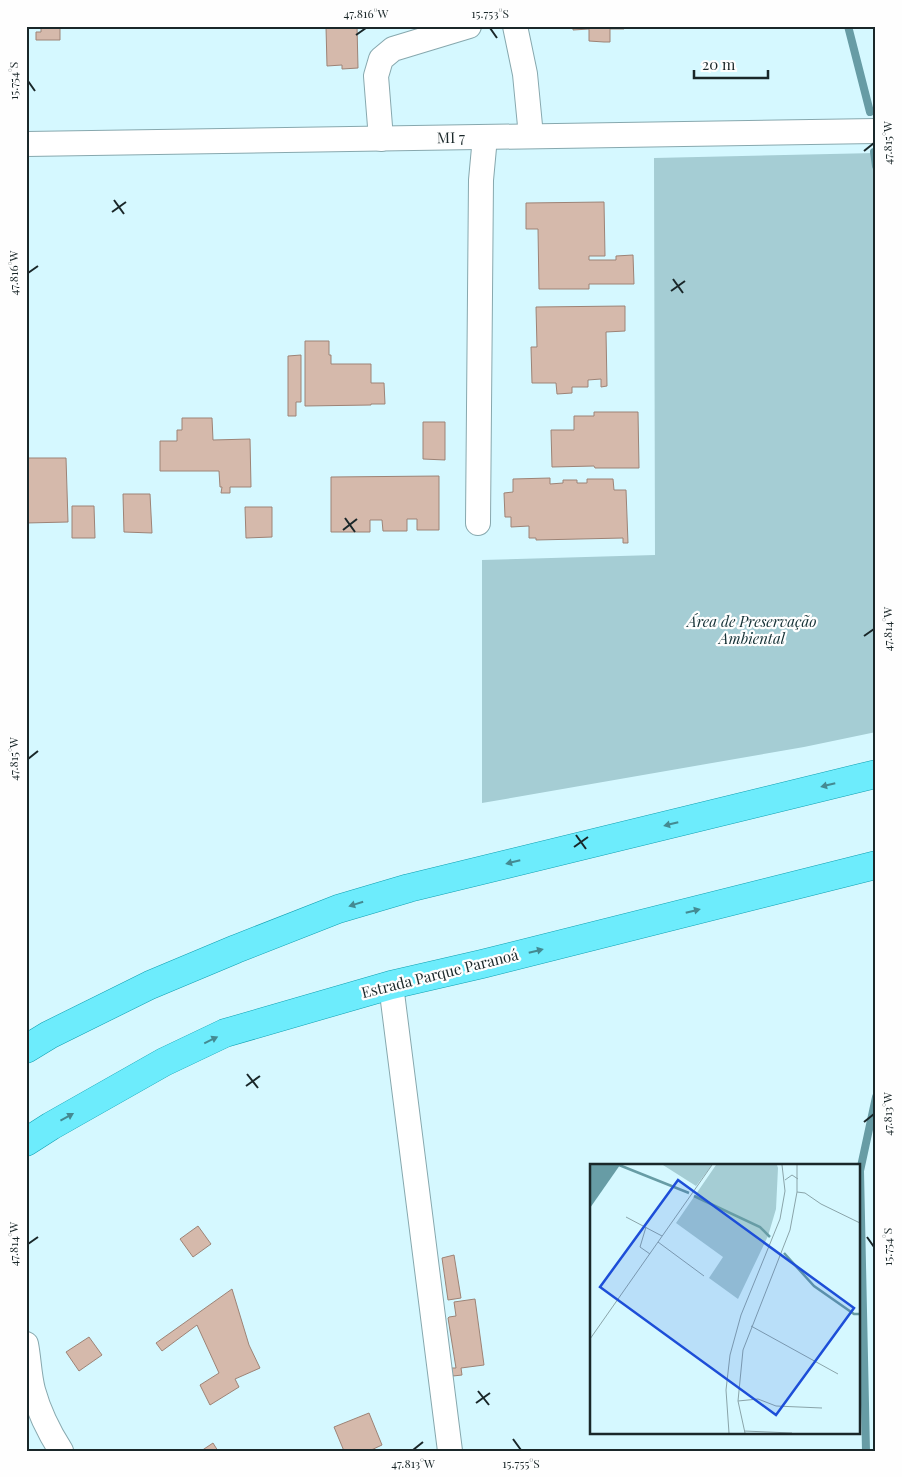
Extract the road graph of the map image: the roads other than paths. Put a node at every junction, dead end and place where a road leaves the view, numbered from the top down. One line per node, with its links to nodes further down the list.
1 (469, 26): 6 (street)
2 (515, 26): 4 (street)
3 (876, 132): 4 (street, MI 7)
4 (532, 136): 5 (street, MI 7)
5 (484, 137): 6 (street, MI 7); 8 (street)
6 (381, 139): 7 (street, MI 7)
7 (26, 144)
8 (478, 523)
9 (876, 774): 12 (main road, one-way to 12)
10 (876, 865): 11 (main road, Estrada Parque Paranoá, one-way to 10)
11 (391, 985): 13 (main road, Estrada Parque Paranoá, one-way to 11); 16 (street)
12 (26, 1049)
13 (26, 1142)
14 (26, 1344): 15 (street)
15 (61, 1451)
16 (450, 1451)

